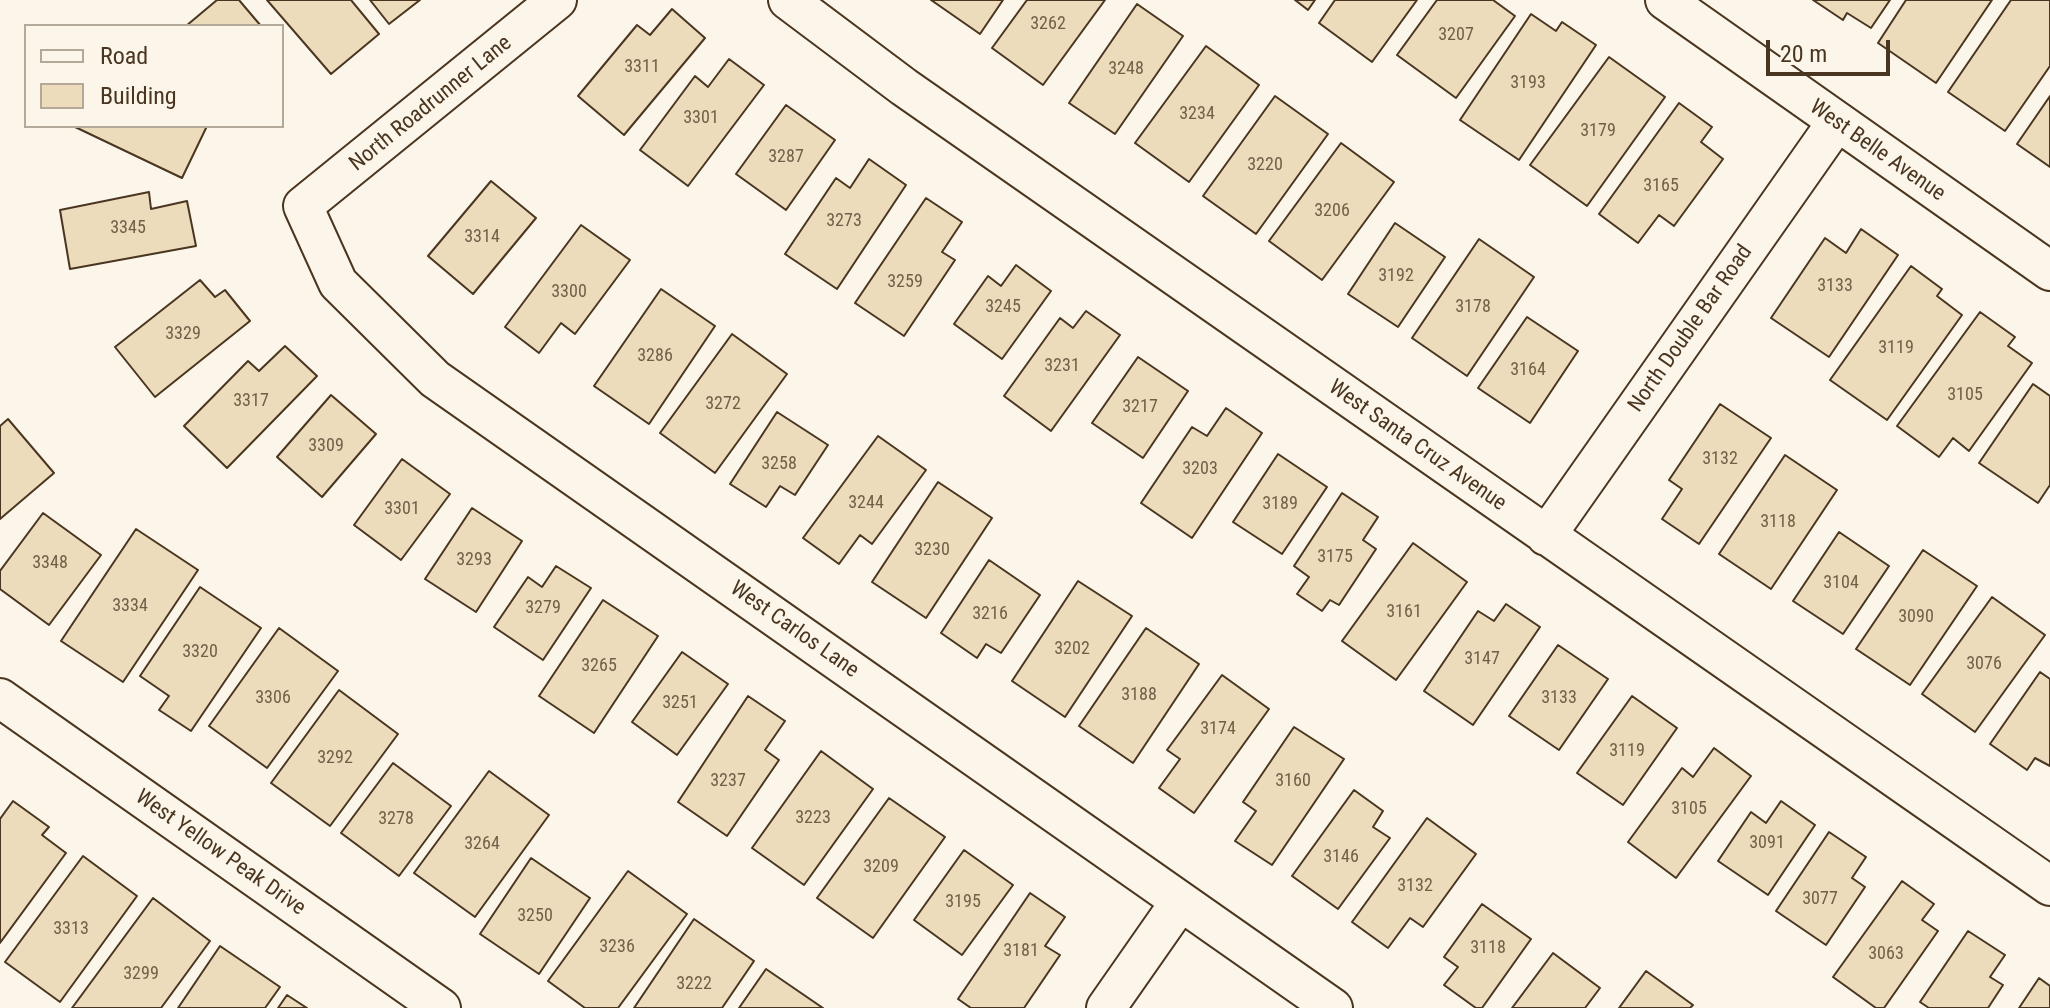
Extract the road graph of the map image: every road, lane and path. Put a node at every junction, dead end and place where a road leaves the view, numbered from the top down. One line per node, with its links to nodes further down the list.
1 (557, 0): 5 (street, North Roadrunner Lane)
2 (788, 0): 7 (street, West Santa Cruz Avenue)
3 (1665, 0): 4 (street, West Belle Avenue)
4 (1836, 123): 6 (street, West Belle Avenue); 7 (street, North Double Bar Road)
5 (303, 206): 10 (street, West Carlos Lane)
6 (2050, 271)
7 (1546, 536): 9 (street, West Santa Cruz Avenue)
8 (0, 698): 11 (street, West Yellow Peak Drive)
9 (2050, 886)
10 (1180, 902): 12 (street); 13 (street, West Carlos Lane)
11 (441, 1008)
12 (1106, 1008)
13 (1333, 1008)

